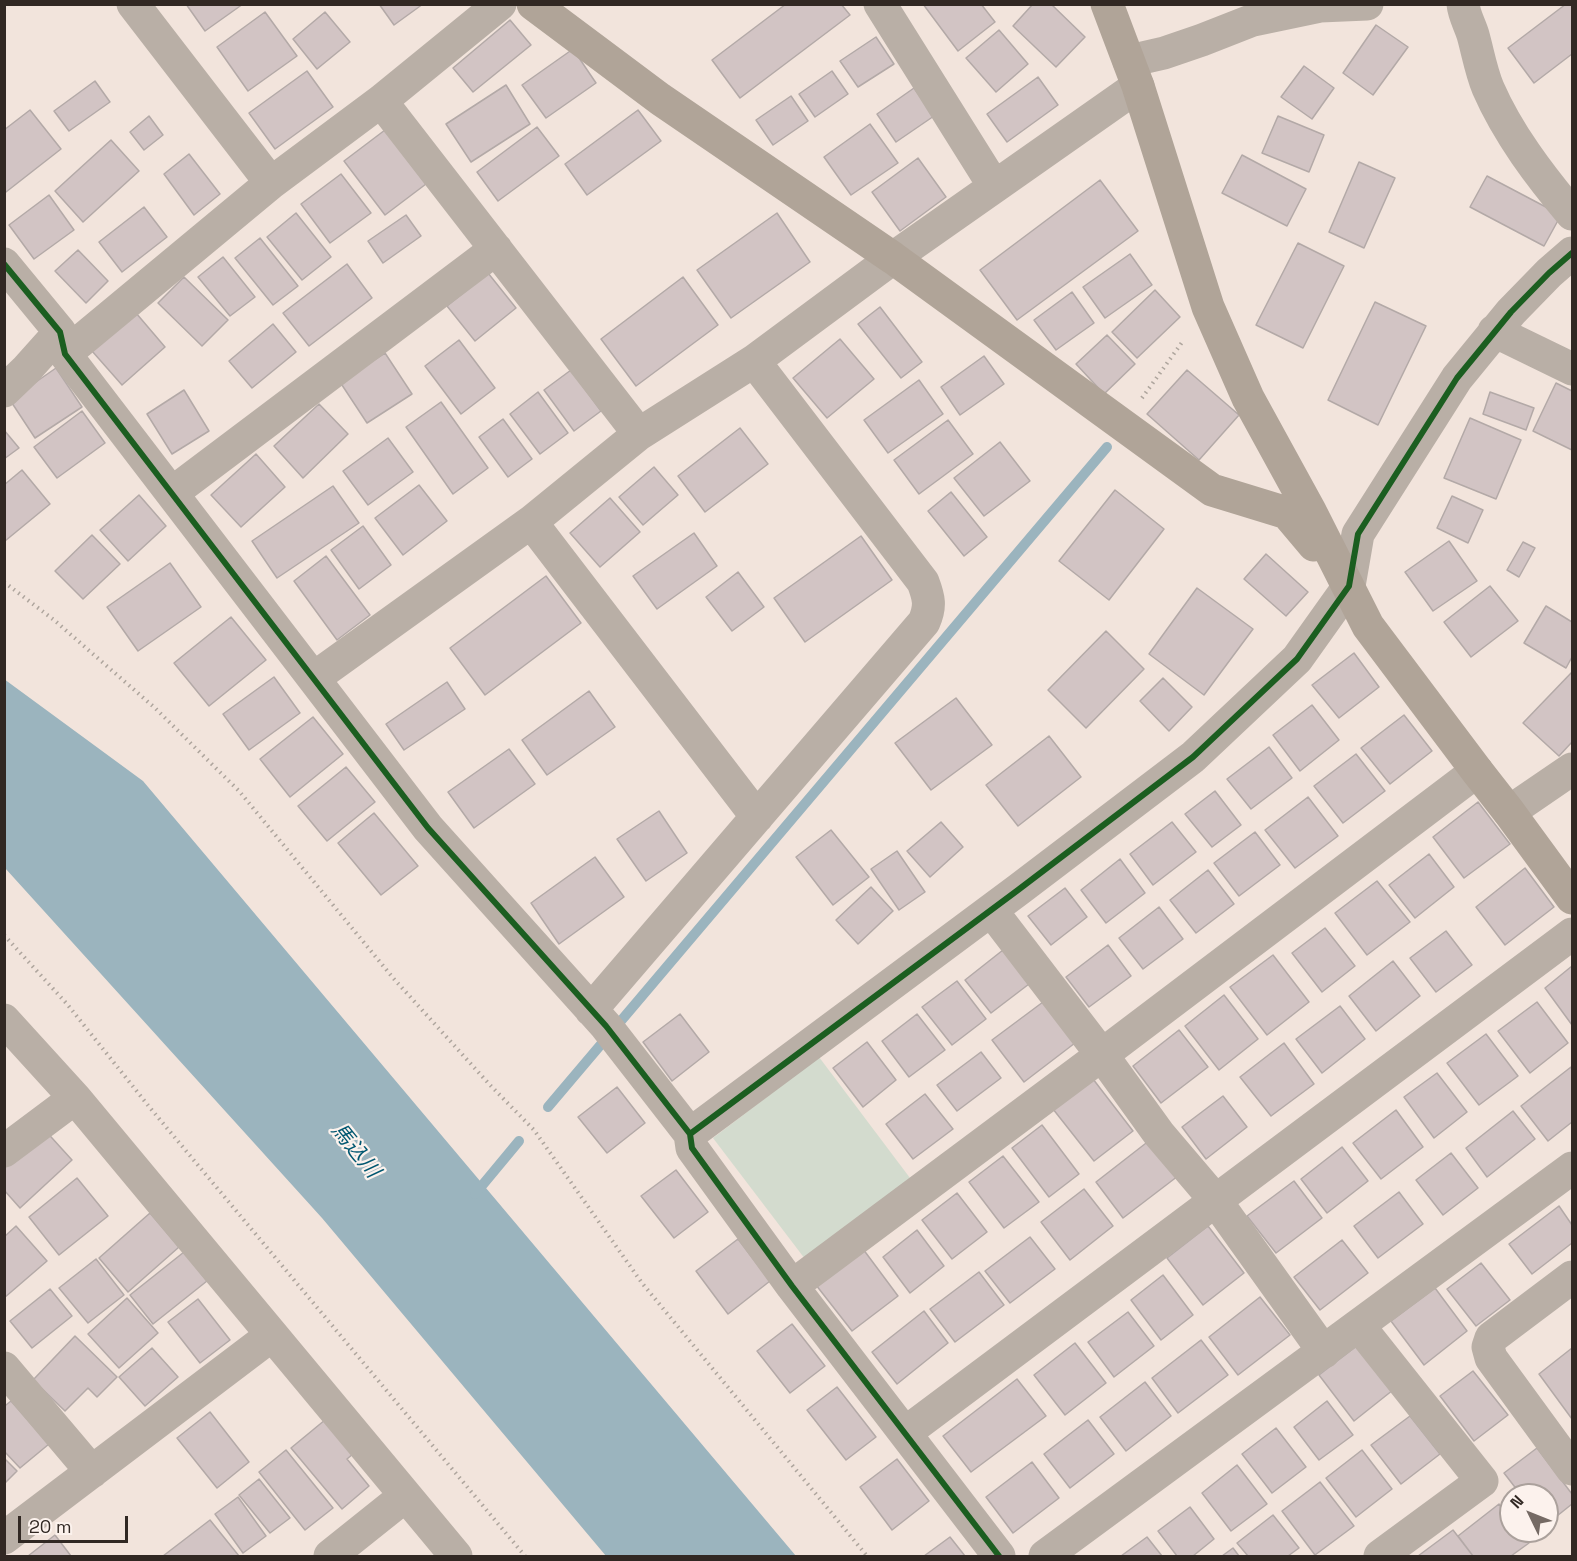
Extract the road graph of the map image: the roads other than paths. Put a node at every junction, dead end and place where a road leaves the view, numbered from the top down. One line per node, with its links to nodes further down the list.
1 (133, 4): 10 (street)
2 (500, 4): 9 (street)
3 (533, 4): 15 (street)
4 (880, 4): 11 (street)
5 (1107, 4): 8 (street)
6 (1367, 4): 8 (street)
7 (1462, 4): 12 (street)
8 (1133, 74): 11 (street); 25 (street)
9 (381, 101): 10 (street); 13 (street)
10 (271, 183): 18 (street)
11 (994, 186): 15 (street)
12 (1572, 214)
13 (496, 249): 22 (street); 23 (street)
14 (1572, 253): 17 (street)
15 (893, 258): 19 (street); 25 (street)
16 (4, 264): 18 (street)
17 (1494, 331): 20 (street); 25 (street)
18 (63, 343): 21 (street); 23 (street)
19 (754, 361): 22 (street); 30 (street)
20 (1572, 369)
21 (4, 391)
22 (639, 434): 24 (street)
23 (172, 493): 26 (street)
24 (531, 522): 26 (street); 30 (street)
25 (1349, 586): 28 (street); 32 (street)
26 (314, 678): 35 (street)
27 (1572, 769): 29 (street)
28 (1477, 771): 29 (street); 36 (street)
29 (1509, 812): 31 (street)
30 (758, 818): 35 (street)
31 (1572, 898)
32 (991, 910): 36 (street); 38 (street)
33 (1572, 934): 41 (street)
34 (4, 1020): 37 (street)
35 (605, 1027): 38 (street)
36 (1102, 1055): 41 (street); 43 (street)
37 (75, 1098): 39 (street); 45 (street)
38 (690, 1134): 43 (street)
39 (4, 1151)
40 (1572, 1168): 44 (street)
41 (1216, 1201): 46 (street); 48 (street)
42 (1572, 1277): 49 (street)
43 (792, 1286): 48 (street)
44 (1359, 1326): 46 (street); 57 (street)
45 (272, 1335): 50 (street); 51 (street)
46 (1324, 1352): 56 (street)
47 (4, 1368): 50 (street)
48 (904, 1433): 55 (street)
49 (1572, 1469)
50 (92, 1472): 52 (street)
51 (405, 1496): 53 (street); 54 (street)
52 (4, 1538)
53 (330, 1557)
54 (456, 1557)
55 (999, 1557)
56 (1045, 1557)
57 (1380, 1557)

